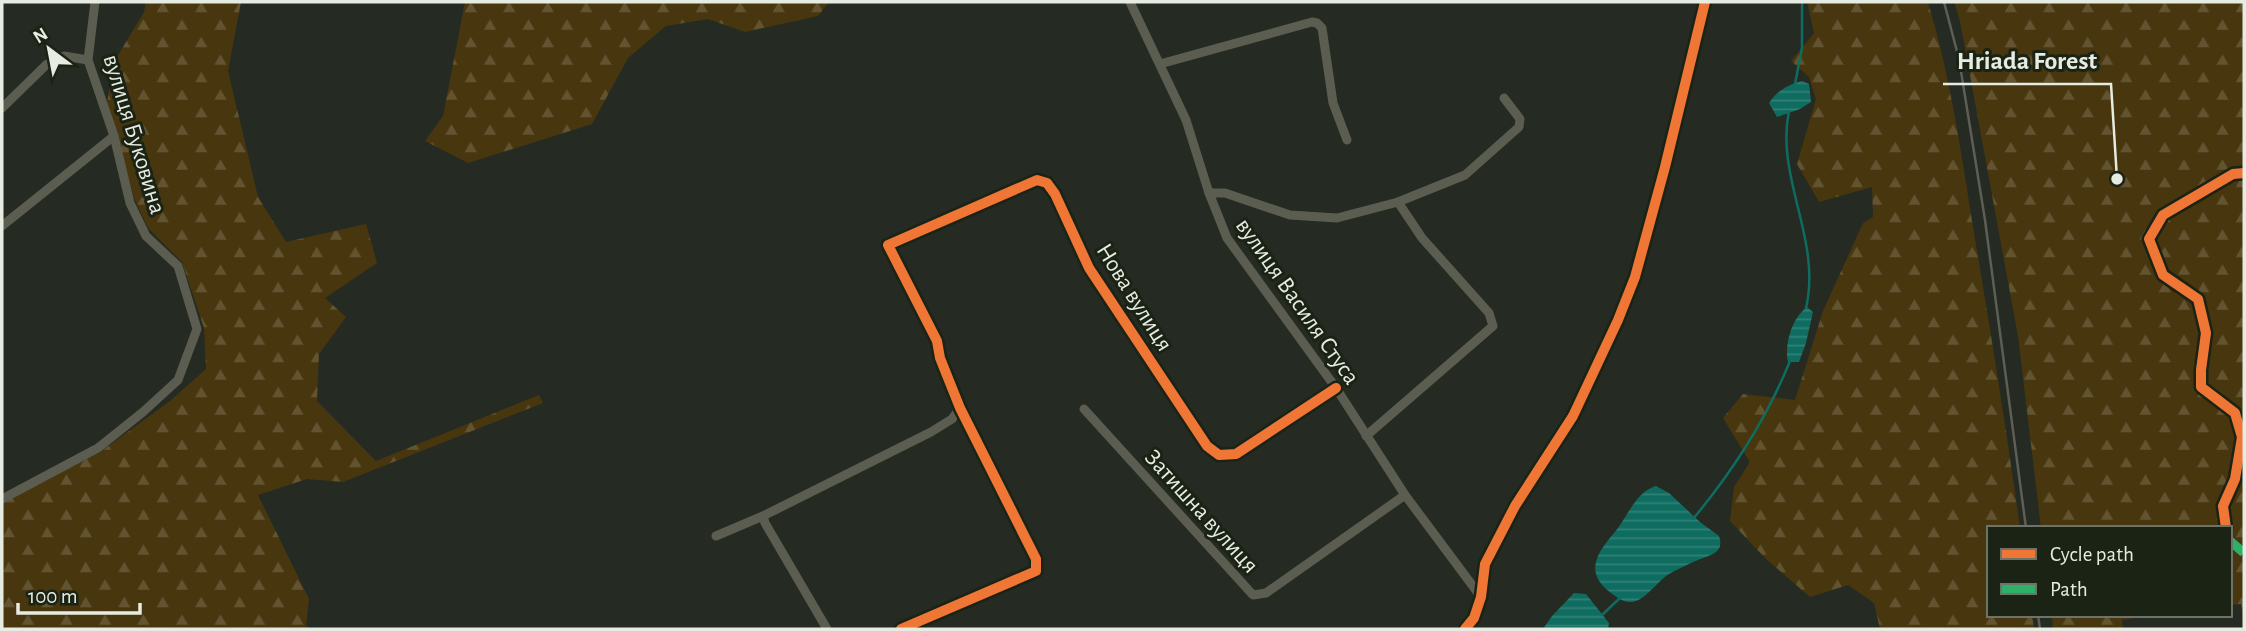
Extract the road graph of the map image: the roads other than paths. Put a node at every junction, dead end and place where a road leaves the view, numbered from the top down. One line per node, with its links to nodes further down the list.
1 (95, 2): 4 (street, вулиця Буковина)
2 (1130, 2): 5 (street, вулиця Василя Стуса)
3 (1705, 2): 21 (street)
4 (88, 60): 7 (street); 8 (street, вулиця Буковина)
5 (1160, 64): 9 (street); 10 (street, вулиця Василя Стуса)
6 (1504, 98): 11 (street)
7 (2, 108)
8 (114, 136): 12 (street); 18 (street, вулиця Буковина)
9 (1348, 140)
10 (1209, 194): 11 (street); 13 (street, вулиця Василя Стуса)
11 (1398, 202): 16 (street)
12 (2, 226)
13 (1336, 388): 14 (street, Нова вулиця); 16 (street, вулиця Василя Стуса)
14 (960, 408): 19 (street); 23 (street)
15 (1084, 410): 17 (street, Затишна вулиця)
16 (1366, 436): 17 (street, вулиця Василя Стуса)
17 (1405, 495): 21 (street, вулиця Василя Стуса)
18 (2, 499)
19 (763, 516): 20 (street); 22 (street)
20 (716, 536)
21 (1481, 597): 24 (street)
22 (827, 629)
23 (901, 629)
24 (1465, 629)

